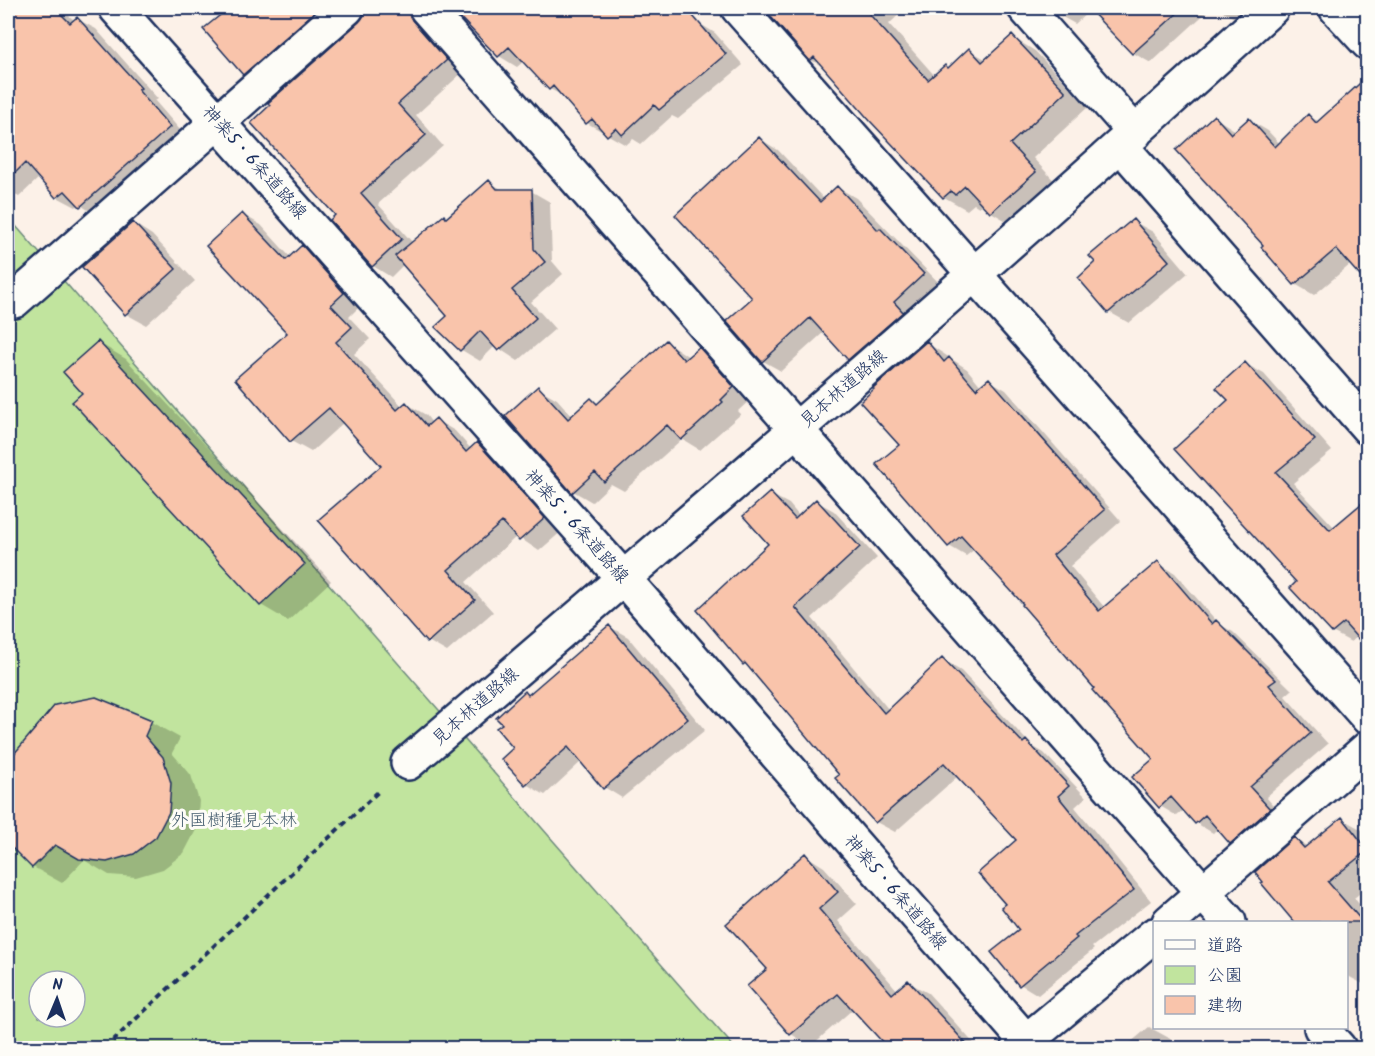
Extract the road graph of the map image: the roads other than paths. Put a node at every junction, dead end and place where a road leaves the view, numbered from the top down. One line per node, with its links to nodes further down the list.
1 (116, 8): 9 (street, 神楽5・6条道路線)
2 (347, 8): 9 (street)
3 (426, 8): 14 (street)
4 (738, 8): 11 (street)
5 (1025, 8): 10 (street)
6 (1272, 8): 10 (street, 見本林道路線)
7 (1336, 8): 8 (street)
8 (1368, 43)
9 (218, 121): 12 (street); 15 (street, 神楽5・6条道路線)
10 (1128, 140): 11 (street, 見本林道路線); 13 (street)
11 (974, 273): 14 (street, 見本林道路線); 16 (street)
12 (14, 301)
13 (1368, 428)
14 (796, 429): 15 (street, 見本林道路線); 19 (street)
15 (624, 579): 18 (street, 見本林道路線); 24 (street, 神楽5・6条道路線)
16 (1368, 718)
17 (1368, 748): 19 (street)
18 (408, 763)
19 (1204, 894): 20 (street); 21 (street)
20 (1170, 921)
21 (1228, 921)
22 (1153, 937): 24 (street)
23 (1322, 1029): 25 (street)
24 (1026, 1046)
25 (1339, 1048)

